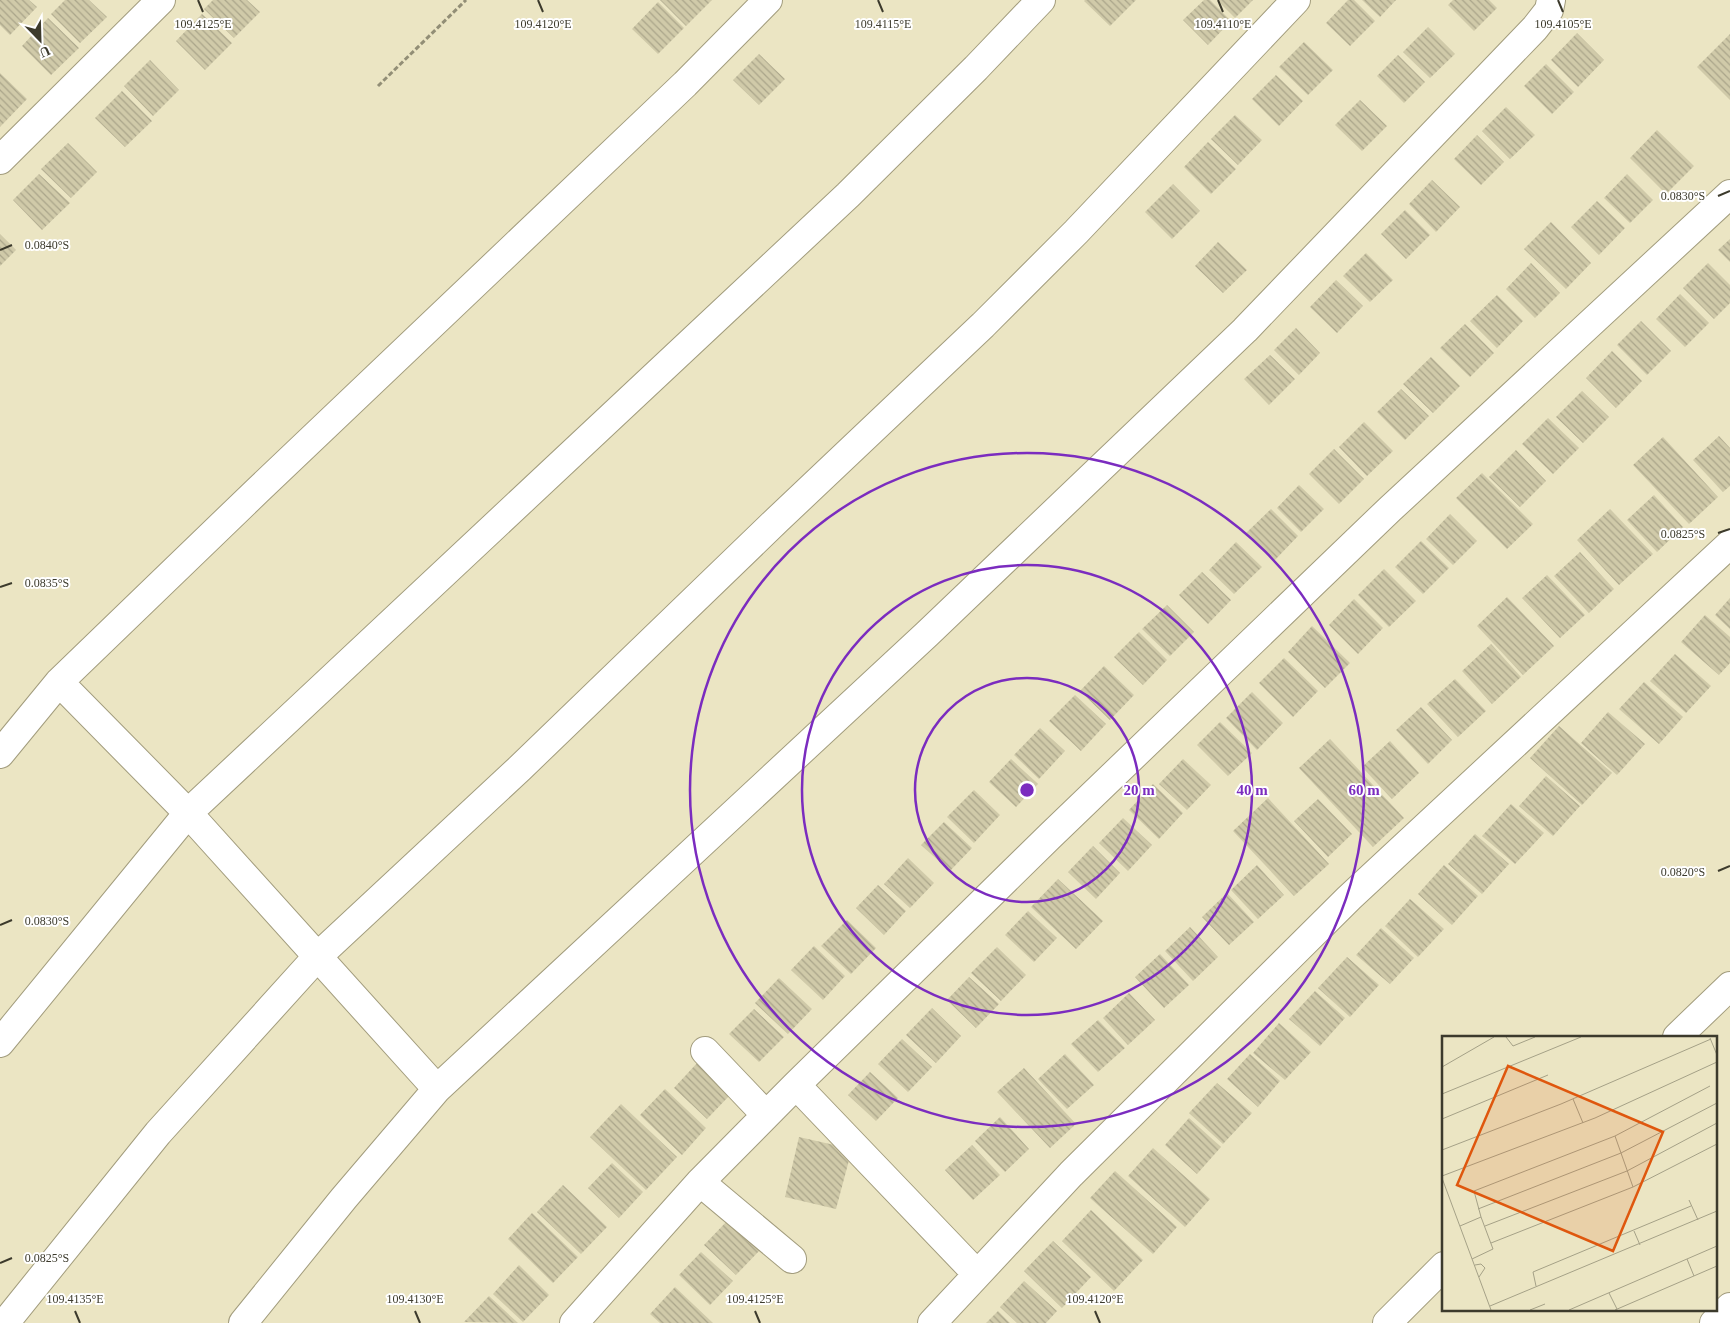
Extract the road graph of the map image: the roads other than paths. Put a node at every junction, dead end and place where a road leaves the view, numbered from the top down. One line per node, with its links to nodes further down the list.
1 (161, 0): 6 (street)
2 (768, 0): 9 (street)
3 (1041, 0): 11 (street)
4 (1296, 0): 12 (street)
5 (1551, 0): 18 (street)
6 (0, 160)
7 (1730, 194): 17 (street)
8 (1730, 544): 23 (street)
9 (59, 682): 10 (street); 11 (street)
10 (0, 754)
11 (188, 813): 12 (street); 15 (street)
12 (318, 957): 18 (street); 25 (street)
13 (1730, 986): 14 (street)
14 (1678, 1036)
15 (0, 1043)
16 (705, 1051): 19 (street)
17 (796, 1085): 19 (street); 23 (street)
18 (438, 1089): 26 (street)
19 (766, 1115): 20 (street)
20 (700, 1182): 21 (street); 27 (street)
21 (792, 1259)
22 (1442, 1268): 29 (street)
23 (977, 1274): 28 (street)
24 (1730, 1307): 30 (street)
25 (5, 1323)
26 (243, 1323)
27 (574, 1323)
28 (932, 1323)
29 (1387, 1323)
30 (1714, 1323)

